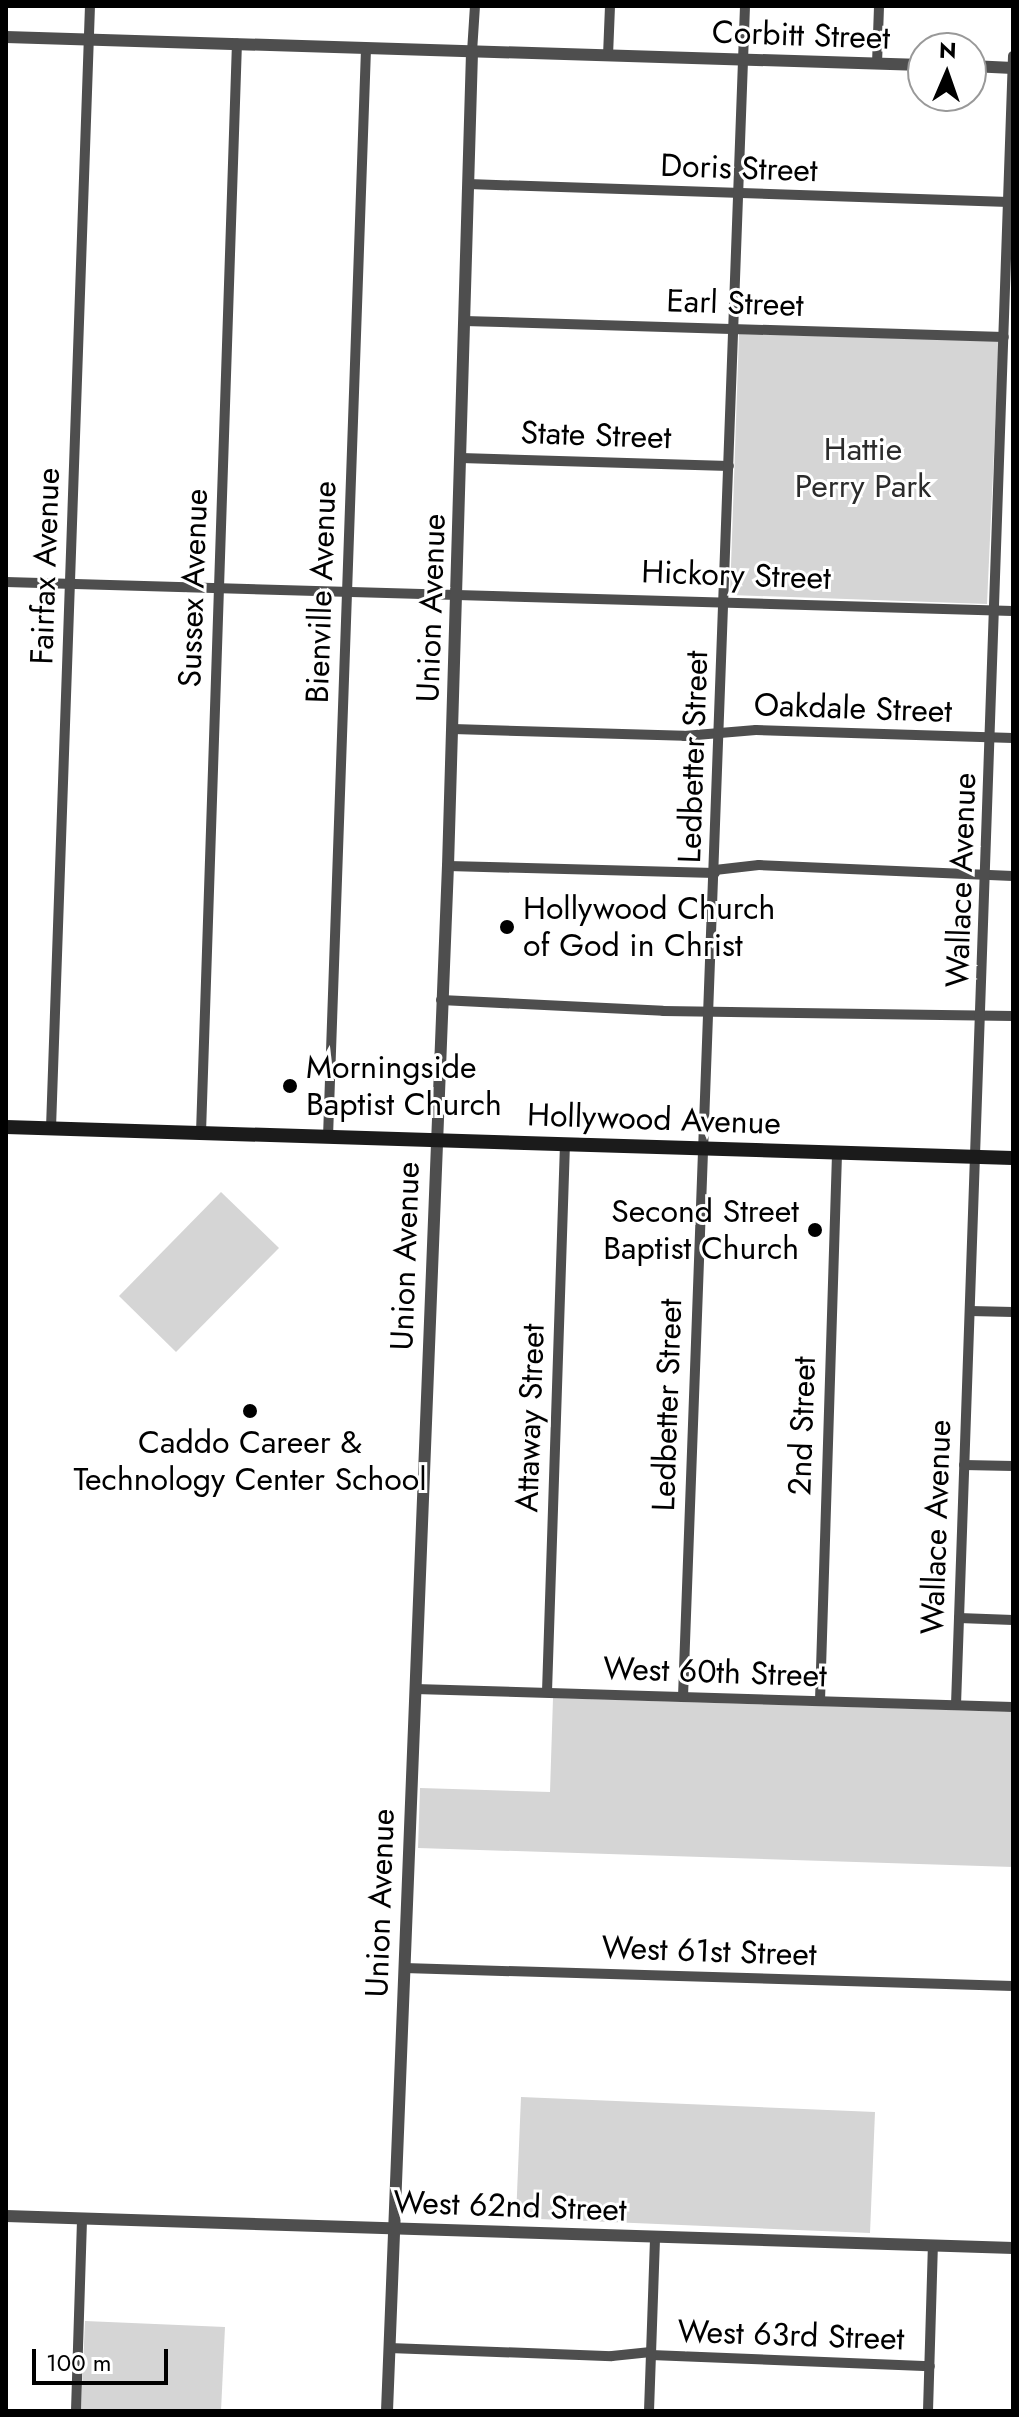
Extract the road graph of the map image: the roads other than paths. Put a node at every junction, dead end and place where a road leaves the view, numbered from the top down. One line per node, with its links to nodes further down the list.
1 (90, 6): 7 (street, Fairfax Avenue)
2 (475, 6): 10 (street, Union Avenue)
3 (610, 6): 11 (street)
4 (745, 6): 13 (street, Ledbetter Street)
5 (879, 6): 14 (street)
6 (6, 37): 7 (street, Corbitt Street)
7 (89, 40): 8 (street, Corbitt Street); 27 (street, Fairfax Avenue)
8 (237, 44): 9 (street, Corbitt Street); 28 (street, Sussex Avenue)
9 (366, 48): 10 (street, Corbitt Street); 29 (street, Bienville Avenue)
10 (472, 52): 11 (street, Corbitt Street); 18 (street, Union Avenue)
11 (608, 56): 13 (street, Corbitt Street)
12 (1013, 56): 17 (street, Wallace Avenue)
13 (743, 60): 14 (street, Corbitt Street); 19 (street, Ledbetter Street)
14 (877, 64): 15 (street, Corbitt Street)
15 (907, 65)
16 (987, 67): 17 (street)
17 (1013, 68): 20 (street, Wallace Avenue)
18 (468, 184): 19 (street, Doris Street); 21 (street, Union Avenue)
19 (739, 194): 20 (street, Doris Street); 22 (street, Ledbetter Street)
20 (1009, 202): 23 (street, Wallace Avenue)
21 (464, 321): 22 (street, Earl Street); 24 (street, Union Avenue)
22 (734, 329): 23 (street, Earl Street); 25 (street, Ledbetter Street)
23 (1004, 337): 32 (street, Wallace Avenue)
24 (461, 458): 25 (street, State Street); 30 (street, Union Avenue)
25 (729, 466): 31 (street, Ledbetter Street)
26 (6, 582): 27 (street, Hickory Street)
27 (71, 584): 28 (street, Hickory Street); 47 (street, Fairfax Avenue)
28 (219, 589): 29 (street, Hickory Street); 48 (street, Sussex Avenue)
29 (347, 592): 30 (street, Hickory Street); 49 (street, Bienville Avenue)
30 (458, 594): 31 (street, Hickory Street); 34 (street, Union Avenue)
31 (725, 601): 32 (street, Hickory Street); 35 (street, Ledbetter Street)
32 (996, 610): 33 (street, Hickory Street); 36 (street, Wallace Avenue)
33 (1013, 611)
34 (453, 729): 35 (street, Oakdale Street); 38 (street, Union Avenue)
35 (720, 733): 36 (street, Oakdale Street); 39 (street, Ledbetter Street)
36 (991, 738): 37 (street, Oakdale Street); 40 (street, Wallace Avenue)
37 (1013, 738)
38 (448, 866): 39 (street); 42 (street, Union Avenue)
39 (715, 872): 40 (street); 43 (street, Ledbetter Street)
40 (987, 876): 41 (street); 44 (street, Wallace Avenue)
41 (1013, 876)
42 (441, 1000): 43 (street); 50 (street, Union Avenue)
43 (710, 1009): 44 (street); 52 (street, Ledbetter Street)
44 (983, 1015): 45 (street); 54 (street, Wallace Avenue)
45 (1013, 1016)
46 (6, 1127): 47 (main road, Hollywood Avenue)
47 (51, 1128): 48 (main road, Hollywood Avenue)
48 (201, 1133): 49 (main road, Hollywood Avenue)
49 (328, 1137): 50 (main road, Hollywood Avenue)
50 (436, 1140): 51 (main road, Hollywood Avenue); 62 (street, Union Avenue)
51 (565, 1144): 52 (main road, Hollywood Avenue); 63 (street, Attaway Street)
52 (701, 1149): 53 (main road, Hollywood Avenue); 64 (street, Ledbetter Street)
53 (837, 1153): 54 (main road, Hollywood Avenue); 65 (street, 2nd Street)
54 (977, 1157): 55 (main road, Hollywood Avenue); 56 (street, Wallace Avenue)
55 (1013, 1158)
56 (970, 1311): 57 (street); 58 (street, Wallace Avenue)
57 (1013, 1312)
58 (964, 1465): 59 (street); 60 (street, Wallace Avenue)
59 (1013, 1466)
60 (959, 1618): 61 (street); 66 (street, Wallace Avenue)
61 (1013, 1620)
62 (415, 1689): 63 (street, West 60th Street); 68 (street, Union Avenue)
63 (547, 1692): 64 (street, West 60th Street)
64 (683, 1697): 65 (street, West 60th Street)
65 (820, 1701): 66 (street, West 60th Street)
66 (956, 1705): 67 (street, West 60th Street)
67 (1013, 1707)
68 (404, 1968): 69 (street, West 61st Street); 72 (street, Union Avenue)
69 (1013, 1986)
70 (6, 2216): 71 (street, West 62nd Street)
71 (82, 2219): 72 (street, West 62nd Street); 79 (street)
72 (394, 2228): 73 (street, West 62nd Street); 76 (street, Union Avenue)
73 (655, 2237): 74 (street, West 62nd Street); 77 (street)
74 (933, 2245): 75 (street, West 62nd Street); 78 (street)
75 (1013, 2248)
76 (389, 2348): 77 (street, West 63rd Street); 80 (street, Union Avenue)
77 (651, 2354): 78 (street, West 63rd Street); 81 (street)
78 (930, 2366): 82 (street)
79 (76, 2411)
80 (387, 2411)
81 (649, 2411)
82 (928, 2411)

